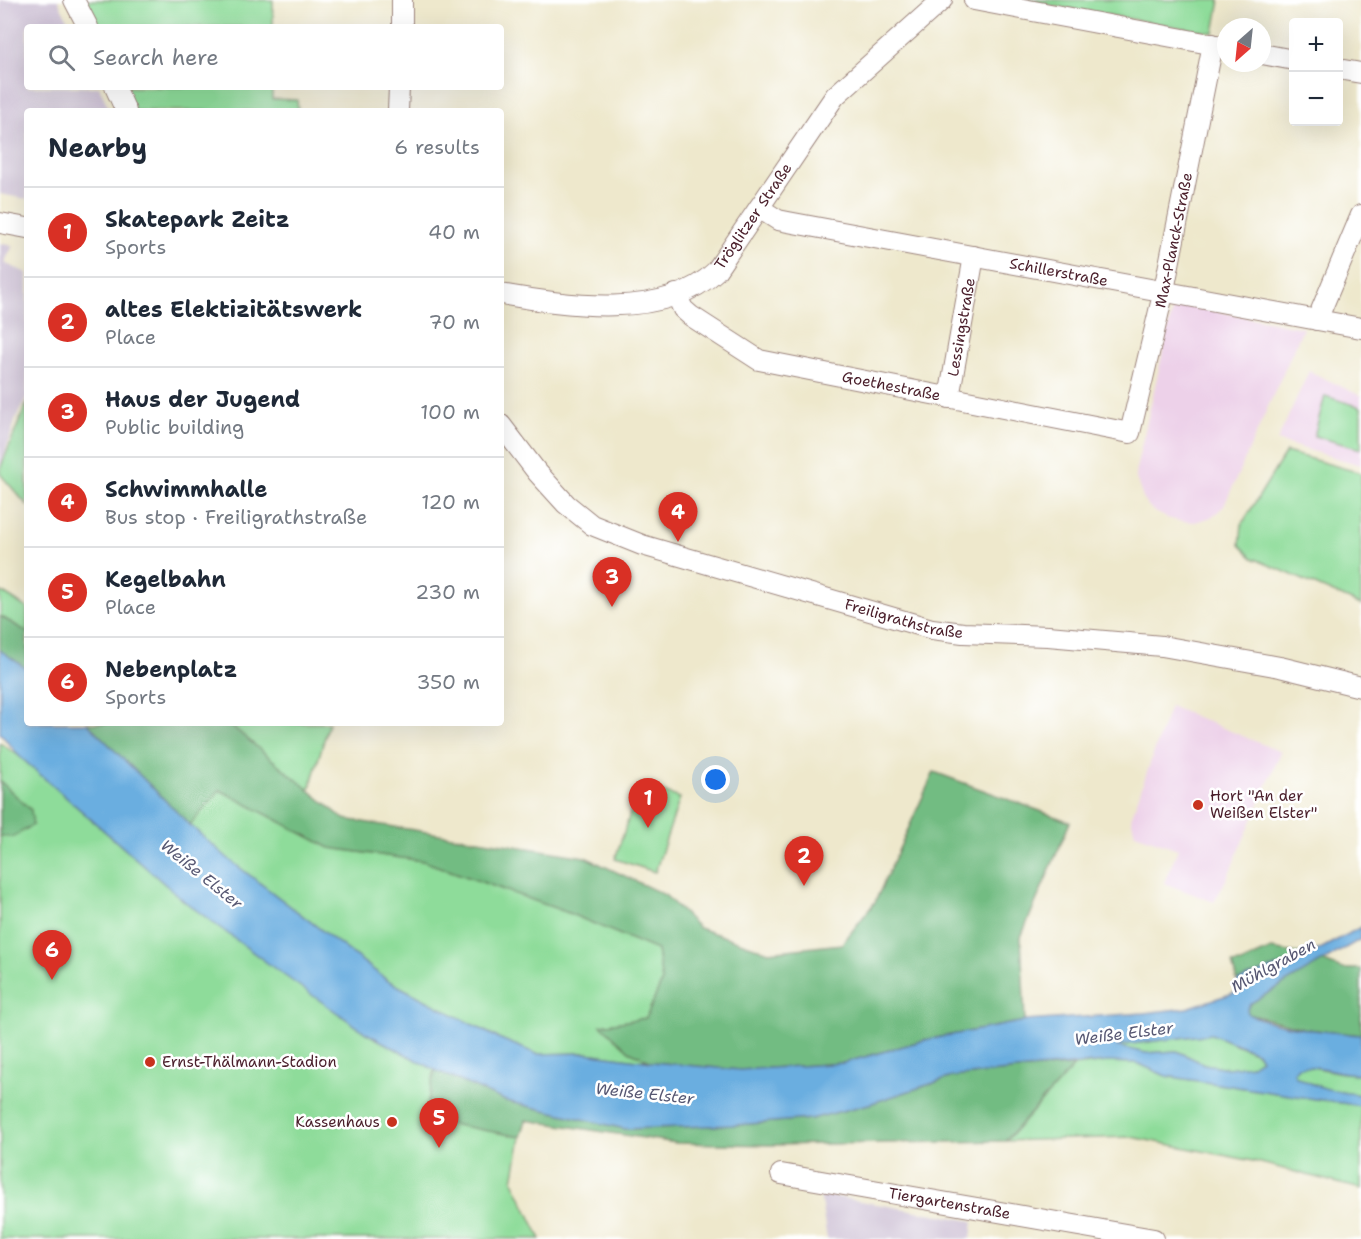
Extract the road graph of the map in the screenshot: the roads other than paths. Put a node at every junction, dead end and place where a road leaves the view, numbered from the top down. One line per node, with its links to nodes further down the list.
1 (74, 0): 5 (street)
2 (402, 0): 6 (street)
3 (942, 0): 17 (street, Tröglitzer Straße)
4 (974, 0): 7 (street)
5 (86, 24)
6 (402, 24)
7 (1217, 46)
8 (1217, 55): 22 (street, Max-Planck-Straße)
9 (1271, 56): 10 (street)
10 (1289, 59)
11 (1343, 70): 12 (street)
12 (1361, 73)
13 (116, 90): 15 (street)
14 (399, 90): 16 (street)
15 (125, 108)
16 (398, 108)
17 (759, 208): 21 (street, Schillerstraße); 23 (street, Tröglitzer Straße)
18 (1361, 215): 25 (street)
19 (0, 223): 20 (street)
20 (24, 227)
21 (974, 256): 22 (street, Schillerstraße); 27 (street, Lessingstraße)
22 (1164, 290): 25 (street, Schillerstraße); 29 (street, Max-Planck-Straße)
23 (676, 294): 24 (street, Tröglitzer Straße); 27 (street, Goethestraße)
24 (504, 295)
25 (1317, 320): 26 (street, Schillerstraße)
26 (1361, 328)
27 (949, 398): 29 (street, Goethestraße)
28 (504, 429): 30 (street, Freiligrathstraße)
29 (1130, 434)
30 (1361, 687)
31 (781, 1174): 32 (street, Tiergartenstraße)
32 (1154, 1239)

